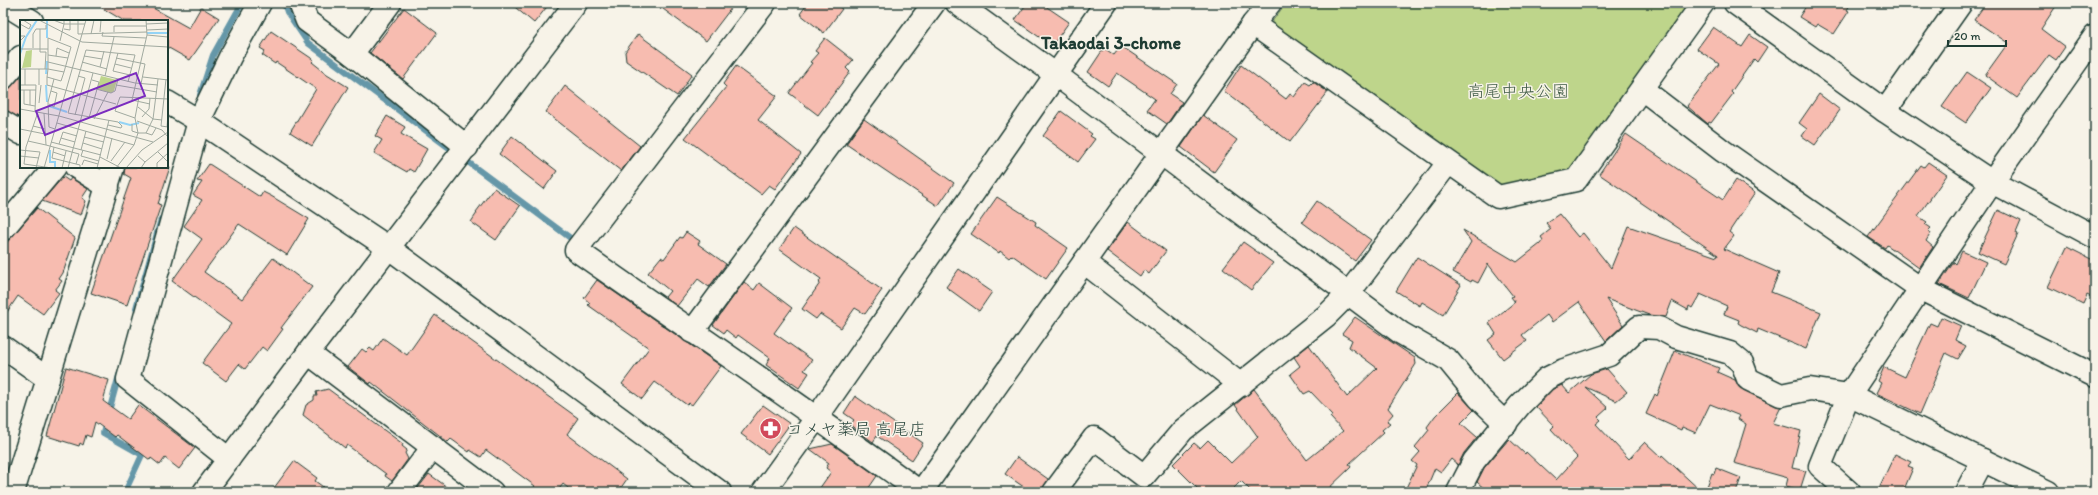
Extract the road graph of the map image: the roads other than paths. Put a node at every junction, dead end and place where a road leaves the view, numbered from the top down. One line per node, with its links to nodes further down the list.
1 (3, 3): 14 (street)
2 (260, 3): 24 (street)
3 (300, 3): 17 (street)
4 (390, 3): 17 (street)
5 (576, 3): 27 (street)
6 (765, 3): 40 (street)
7 (934, 3): 40 (street)
8 (957, 3): 19 (street)
9 (1106, 3): 19 (street)
10 (1270, 3): 15 (street)
11 (1702, 3): 21 (street)
12 (1734, 3): 23 (street)
13 (1961, 3): 23 (street)
14 (30, 20)
15 (1253, 24): 28 (street); 29 (street)
16 (2095, 36): 33 (street)
17 (352, 54): 27 (street)
18 (20, 58): 20 (street)
19 (1055, 74): 28 (street); 47 (street)
20 (3, 78)
21 (1642, 89): 29 (street); 38 (street)
22 (168, 103): 24 (street)
23 (1885, 111): 33 (street)
24 (195, 119): 36 (street); 50 (street)
25 (3, 122): 26 (street)
26 (20, 132)
27 (467, 147): 36 (street)
28 (1162, 154): 37 (street); 39 (street)
29 (1448, 163): 39 (street)
30 (54, 168): 34 (street)
31 (80, 168): 32 (street)
32 (111, 177): 44 (street)
33 (1992, 182): 35 (street); 38 (street)
34 (3, 229)
35 (2095, 237)
36 (389, 248): 42 (street); 56 (street)
37 (1084, 262): 45 (street); 58 (street)
38 (1921, 289): 43 (street); 46 (street)
39 (1348, 294): 45 (street); 48 (street)
40 (692, 332): 47 (street)
41 (3, 347): 44 (street)
42 (308, 354): 49 (street); 50 (street)
43 (2095, 376)
44 (48, 379): 52 (street)
45 (1241, 385): 59 (street)
46 (1849, 395): 48 (street); 51 (street); 61 (street)
47 (817, 417): 57 (street); 58 (street)
48 (1506, 424): 60 (street)
49 (433, 447): 54 (street); 55 (street)
50 (229, 459): 53 (street)
51 (1983, 460): 62 (street); 63 (street)
52 (10, 483)
53 (204, 492)
54 (399, 492)
55 (492, 492)
56 (720, 492)
57 (763, 492)
58 (920, 492)
59 (1054, 492)
60 (1458, 492)
61 (1849, 492)
62 (1966, 492)
63 (2048, 492)

